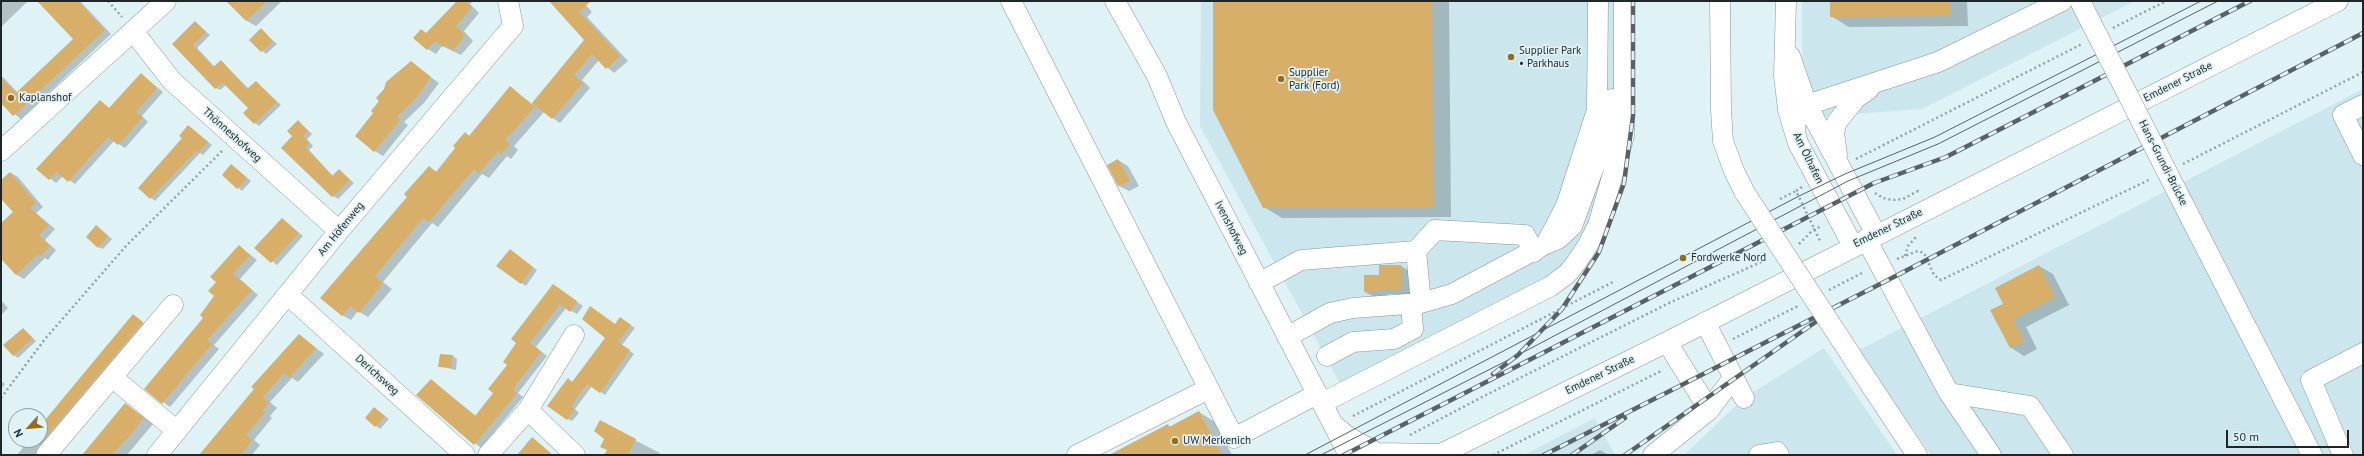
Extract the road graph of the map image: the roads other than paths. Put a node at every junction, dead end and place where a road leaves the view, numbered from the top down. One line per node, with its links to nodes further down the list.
1 (166, 1): 13 (street)
2 (508, 1): 22 (street, Am Höfenweg)
3 (1011, 1): 38 (street)
4 (1115, 1): 26 (street, Ivenshofweg)
5 (1598, 1): 24 (street)
6 (1612, 1): 24 (street)
7 (1624, 1): 41 (street)
8 (1720, 1): 58 (street, bridge)
9 (1786, 1): 14 (street, Am Ölhafen)
10 (2062, 1): 15 (street)
11 (2080, 1): 61 (street, Hans-Grundi-Brücke, bridge)
12 (2338, 1): 23 (street, Emdener Straße)
13 (133, 31): 19 (street); 22 (street, Thönneshofweg)
14 (1786, 40): 16 (street, Am Ölhafen); 18 (street, Am Ölhafen)
15 (1877, 83): 16 (street); 21 (street)
16 (1807, 105): 18 (street); 21 (street, Am Ölhafen)
17 (2363, 105): 20 (street)
18 (1795, 132): 23 (street, Am Ölhafen)
19 (1, 151)
20 (2363, 155)
21 (1840, 167): 23 (street, Am Ölhafen)
22 (339, 230): 27 (street, Am Höfenweg)
23 (1865, 240): 30 (street, Emdener Straße); 39 (street)
24 (1540, 248): 25 (street); 28 (street)
25 (1416, 251): 26 (street); 28 (street)
26 (1259, 283): 32 (street, Ivenshofweg)
27 (288, 295): 45 (street, Am Höfenweg); 48 (street, Derichsweg)
28 (1416, 303): 32 (street); 35 (street)
29 (173, 305): 36 (street)
30 (1705, 322): 33 (street, Emdener Straße); 37 (street)
31 (574, 335): 42 (street)
32 (1287, 337): 41 (street, Ivenshofweg)
33 (1667, 342): 43 (street); 54 (street, Emdener Straße)
34 (2363, 353): 62 (street)
35 (1327, 356)
36 (112, 377): 45 (street); 46 (street)
37 (1734, 378): 40 (street); 43 (street)
38 (1208, 389): 41 (street); 51 (street)
39 (1949, 393): 59 (street); 60 (street)
40 (1744, 398)
41 (1320, 399): 44 (street, Ivenshofweg)
42 (528, 410): 49 (street); 50 (street)
43 (1709, 410): 55 (street)
44 (1341, 419): 52 (street); 53 (street, Ivenshofweg); 54 (street)
45 (176, 431): 47 (street, Am Höfenweg)
46 (46, 455)
47 (157, 455)
48 (465, 455)
49 (488, 455)
50 (574, 455)
51 (1077, 455)
52 (1332, 455)
53 (1349, 455)
54 (1439, 455)
55 (1653, 455)
56 (1759, 455): 57 (street)
57 (1779, 455)
58 (1917, 455)
59 (1990, 455)
60 (2063, 455)
61 (2312, 455)
62 (2343, 455)

